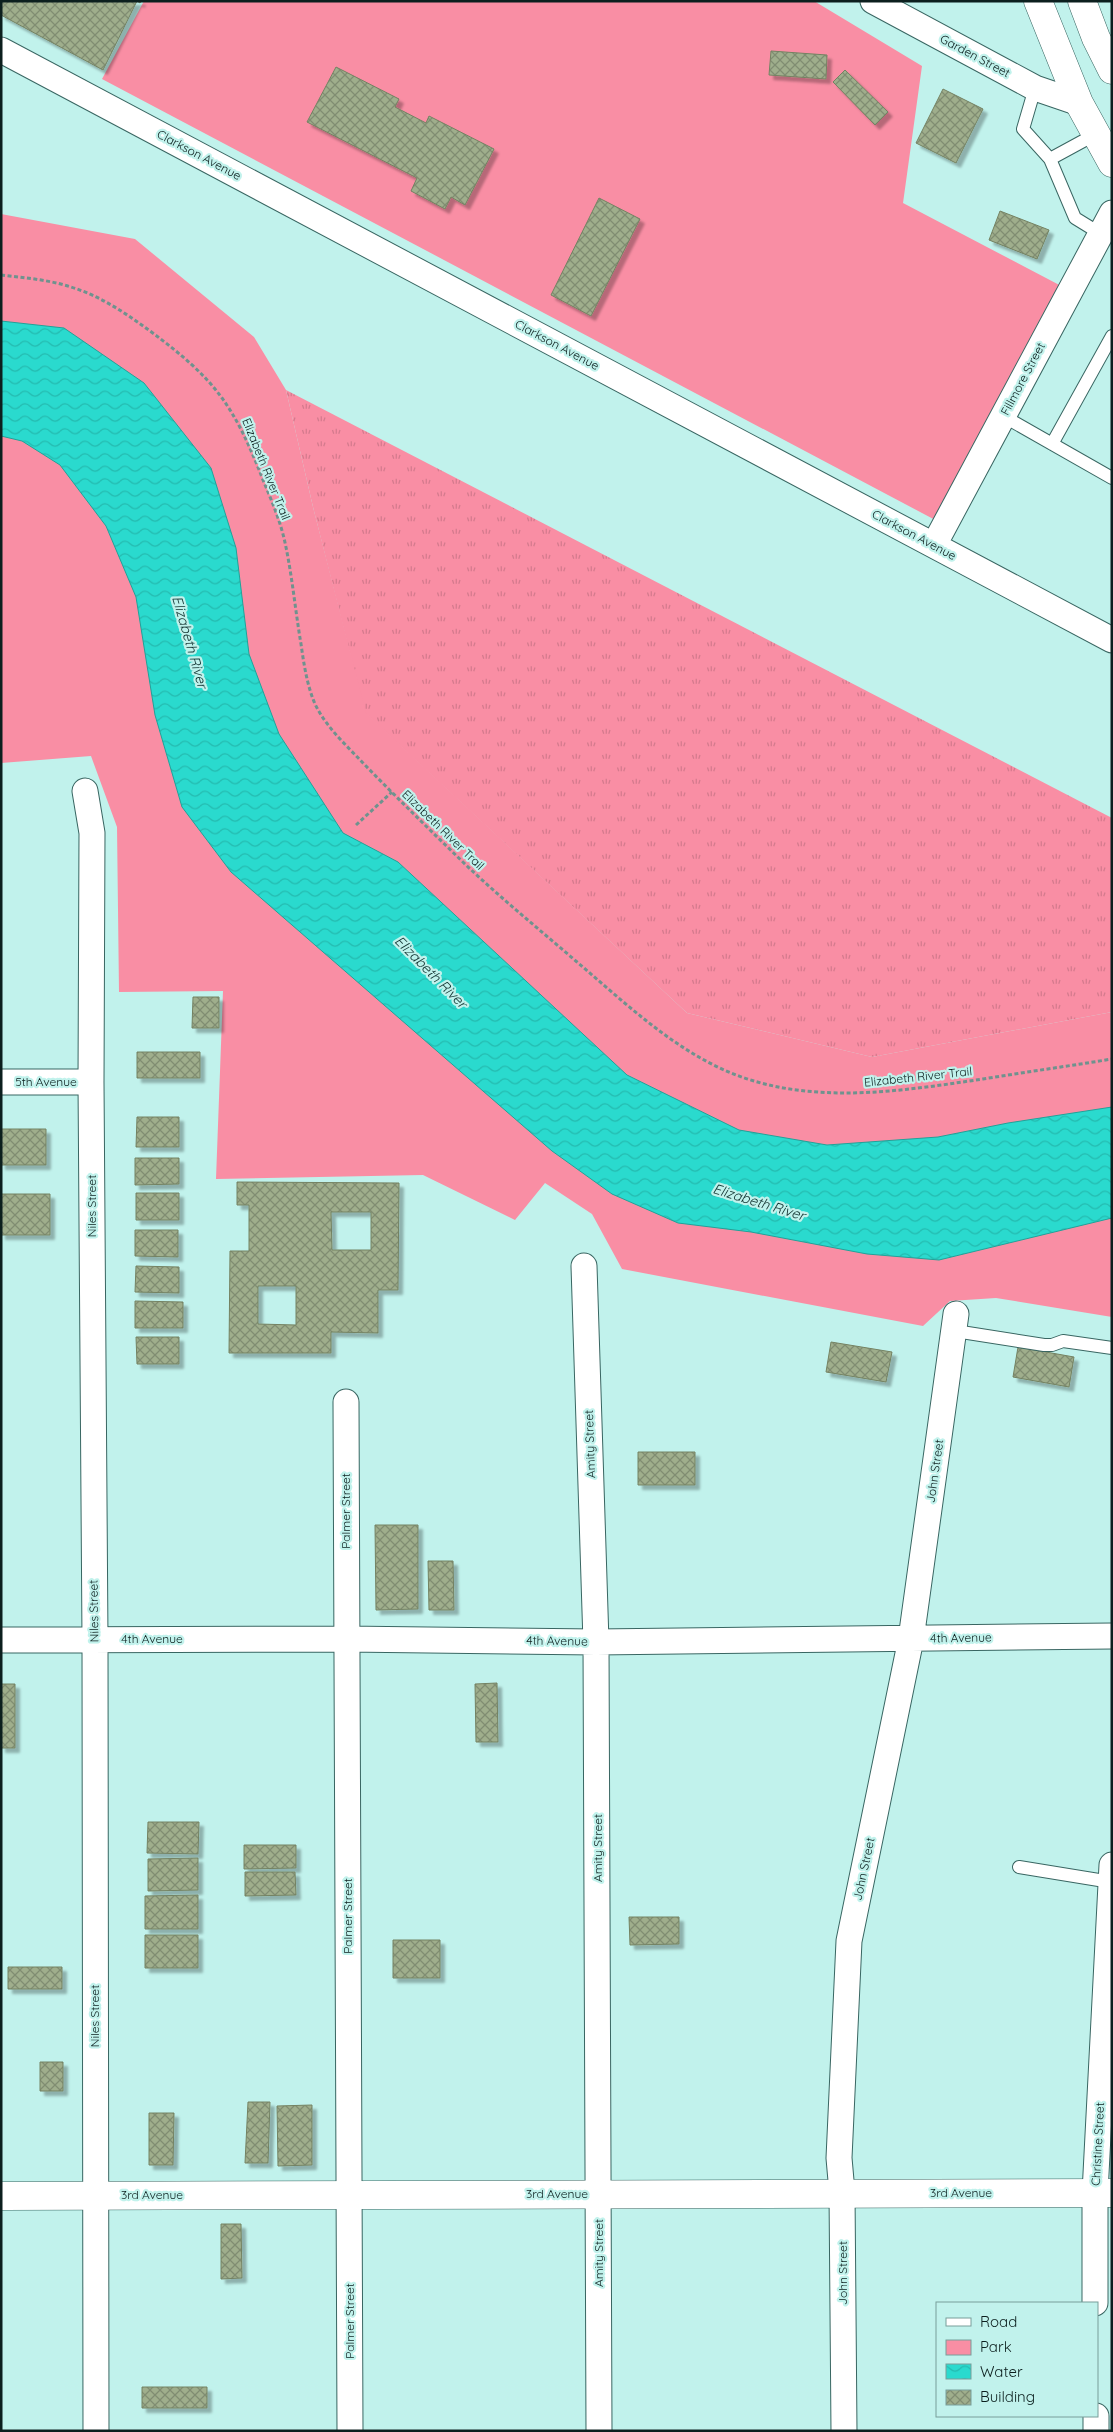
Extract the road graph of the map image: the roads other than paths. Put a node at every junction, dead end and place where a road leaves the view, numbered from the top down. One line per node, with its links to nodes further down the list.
1 (873, 1): 6 (street, Garden Street)
2 (1038, 1): 7 (main road)
3 (1082, 1): 5 (main road)
4 (1, 50): 16 (street, Clarkson Avenue)
5 (1112, 70)
6 (1035, 88): 7 (street, Garden Street); 9 (lane)
7 (1079, 104): 8 (main road)
8 (1096, 134): 9 (lane); 10 (main road)
9 (1050, 159): 11 (lane)
10 (1112, 163)
11 (1106, 223): 13 (street, Fillmore Street)
12 (1112, 336): 14 (lane)
13 (1003, 416): 14 (lane); 16 (street, Fillmore Street)
14 (1052, 444): 15 (lane)
15 (1112, 478)
16 (934, 545): 17 (street, Clarkson Avenue)
17 (1112, 640)
18 (86, 791): 20 (street, Niles Street)
19 (1, 1082): 20 (street, 5th Avenue)
20 (91, 1082): 29 (street, Niles Street)
21 (584, 1266): 30 (street, Amity Street)
22 (956, 1322): 23 (lane); 27 (street, John Street)
23 (1112, 1348)
24 (346, 1402): 26 (street, Palmer Street)
25 (1112, 1636): 27 (street, 4th Avenue)
26 (346, 1639): 29 (street, 4th Avenue); 30 (street, 4th Avenue); 38 (street, Palmer Street)
27 (911, 1639): 30 (street, 4th Avenue); 34 (street, John Street)
28 (1, 1640): 29 (street, 4th Avenue)
29 (95, 1640): 37 (street, Niles Street)
30 (596, 1642): 36 (street, Amity Street)
31 (1112, 1865): 33 (street, Christine Street)
32 (1018, 1868): 33 (lane)
33 (1112, 1882): 35 (street, Christine Street)
34 (842, 2192): 35 (main road, 3rd Avenue); 36 (main road, 3rd Avenue); 45 (street, John Street)
35 (1103, 2193): 40 (street, Christine Street)
36 (600, 2194): 38 (main road, 3rd Avenue); 44 (street, Amity Street)
37 (95, 2195): 38 (main road, 3rd Avenue); 39 (main road, 3rd Avenue); 42 (street, Niles Street)
38 (350, 2195): 43 (street, Palmer Street)
39 (1, 2196)
40 (1096, 2302)
41 (1096, 2417): 46 (street)
42 (96, 2431)
43 (350, 2431)
44 (599, 2431)
45 (844, 2431)
46 (1096, 2431)

